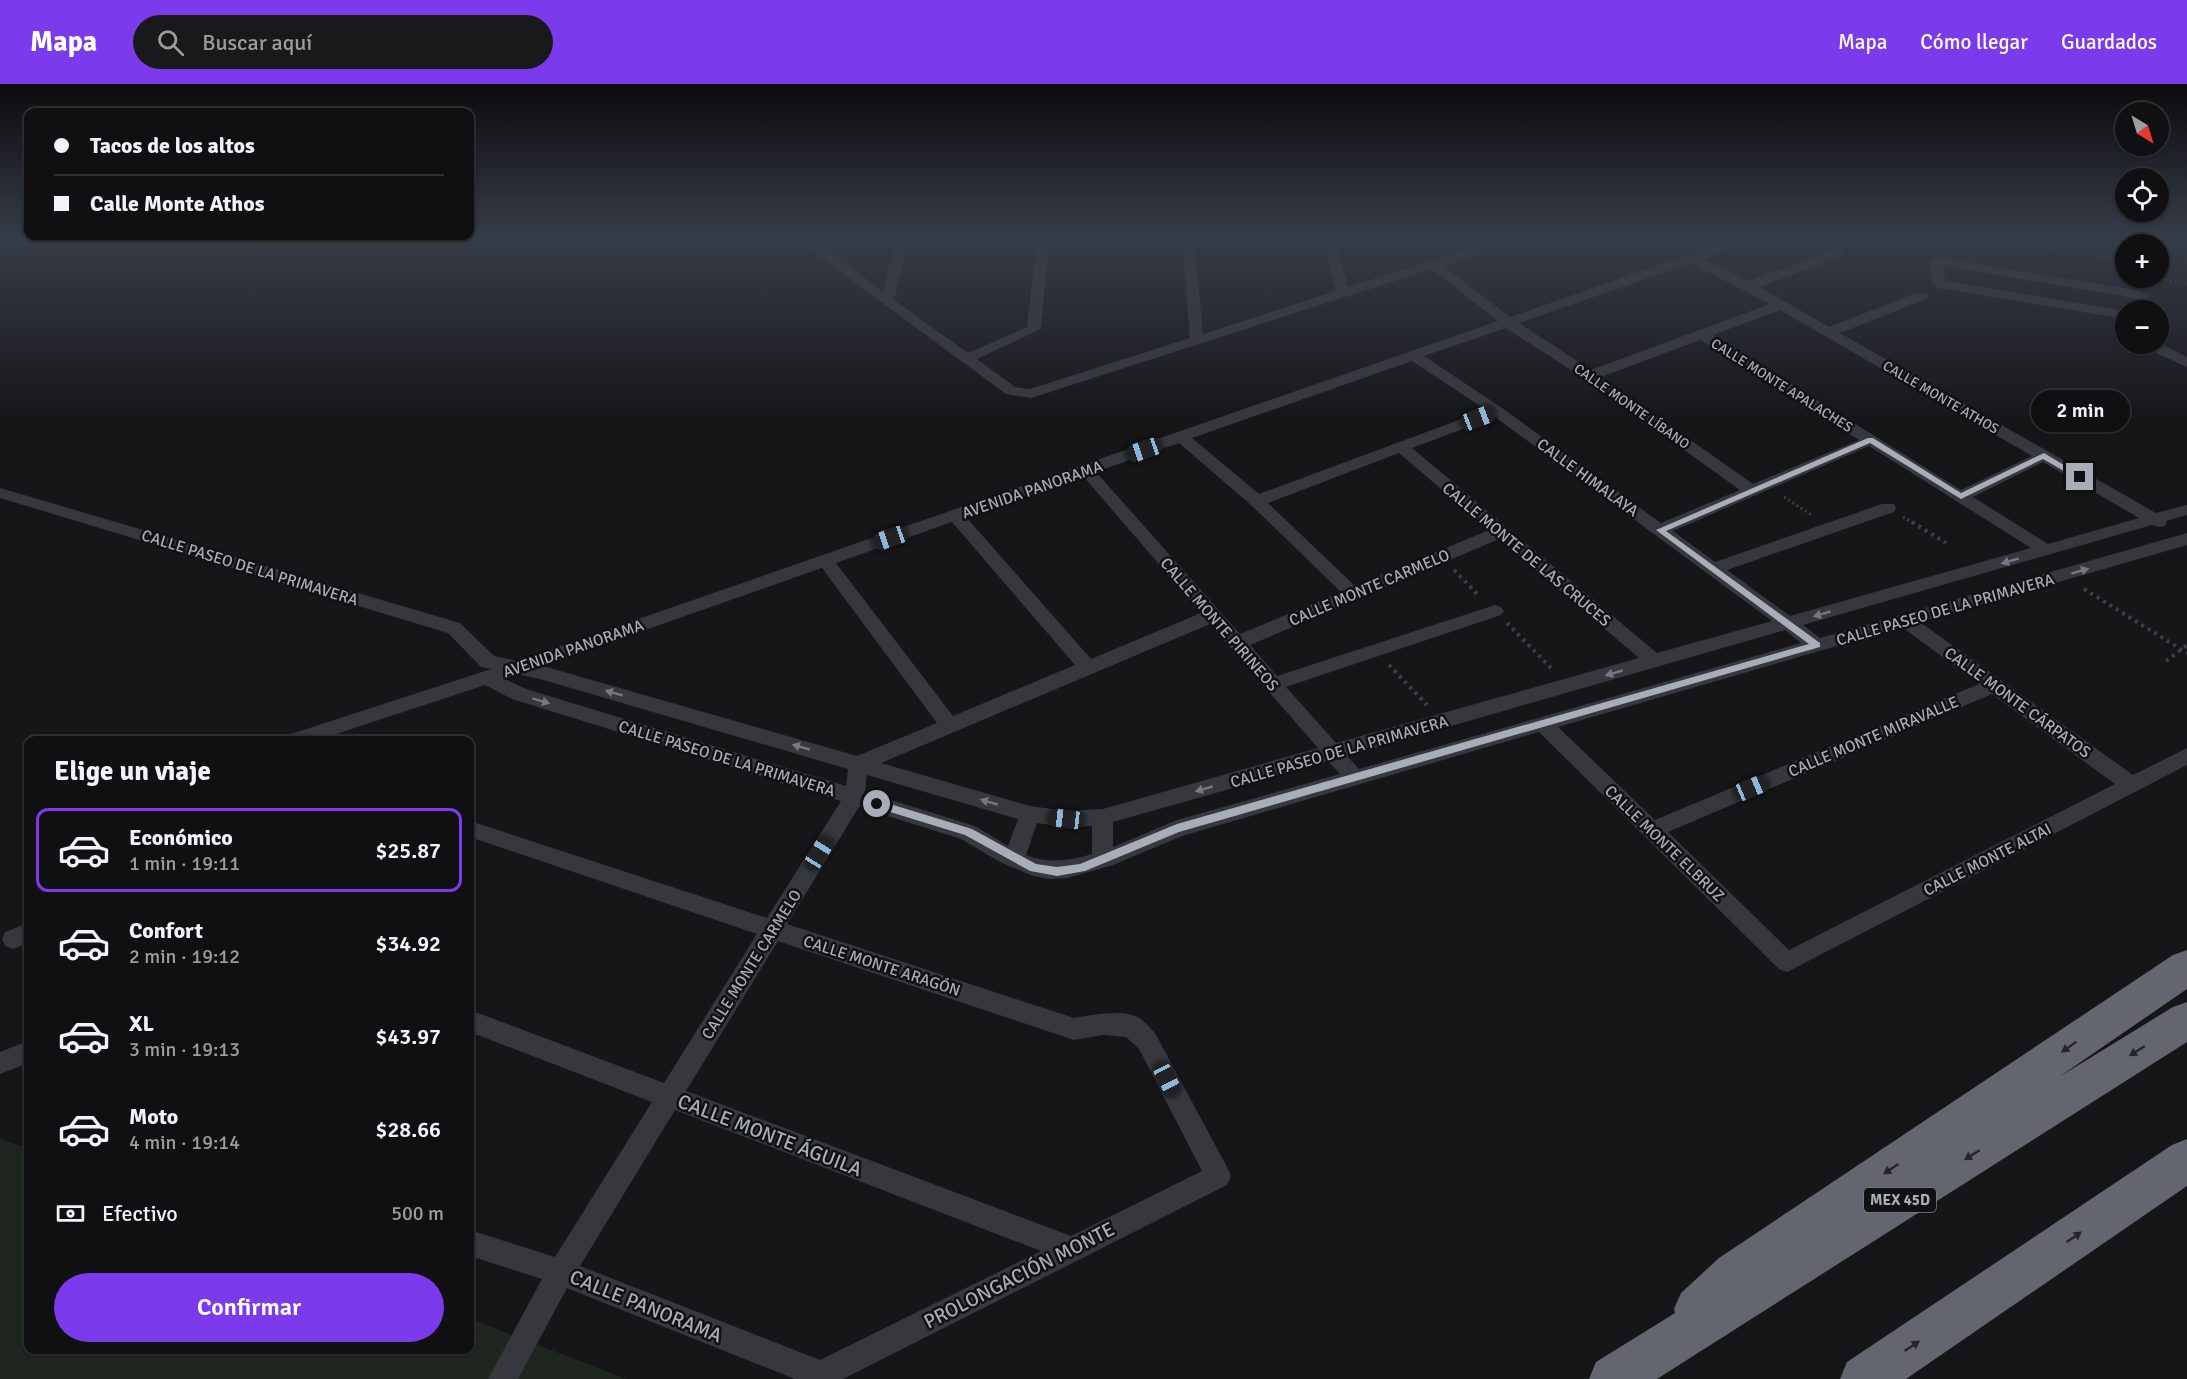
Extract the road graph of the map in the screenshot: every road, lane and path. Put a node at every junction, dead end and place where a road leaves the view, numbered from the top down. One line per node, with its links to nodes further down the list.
1 (1037, 299): 18 (street)
2 (1193, 299): 15 (street)
3 (1323, 299): 15 (street)
4 (1478, 299): 12 (street, CALLE MONTE LÍBANO)
5 (1580, 299): 12 (street, AVENIDA PANORAMA)
6 (1771, 299): 10 (street, CALLE MONTE ATHOS)
7 (1912, 299): 13 (street)
8 (2032, 299): 11 (street)
9 (887, 301): 18 (street)
10 (1781, 305): 13 (street, CALLE MONTE ATHOS); 14 (street)
11 (2115, 313)
12 (1510, 324): 17 (street, AVENIDA PANORAMA); 20 (street, CALLE MONTE LÍBANO)
13 (1829, 332): 25 (street, CALLE MONTE ATHOS)
14 (1701, 334): 20 (street); 23 (street, CALLE MONTE APALACHES)
15 (1197, 341): 18 (street)
16 (2169, 354): 19 (street)
17 (1414, 356): 21 (street, CALLE HIMALAYA); 22 (street, AVENIDA PANORAMA)
18 (966, 359)
19 (2187, 363)
20 (1590, 376): 27 (street, CALLE MONTE LÍBANO)
21 (1497, 411): 24 (street); 36 (street, CALLE HIMALAYA)
22 (1182, 436): 26 (street, AVENIDA PANORAMA); 30 (street)
23 (1871, 440): 27 (street); 29 (street, CALLE MONTE APALACHES)
24 (1401, 447): 30 (street); 37 (street, CALLE MONTE DE LAS CRUCES)
25 (2044, 456): 29 (street); 34 (street, CALLE MONTE ATHOS)
26 (1086, 470): 33 (street, AVENIDA PANORAMA); 46 (street, CALLE MONTE PIRINEOS)
27 (1759, 488): 35 (path); 36 (street)
28 (0, 493): 59 (street, CALLE PASEO DE LA PRIMAVERA)
29 (1961, 496): 40 (street, CALLE MONTE APALACHES)
30 (1257, 501): 44 (street)
31 (1888, 507): 35 (street); 39 (path)
32 (2187, 510): 34 (street, CALLE PASEO DE LA PRIMAVERA)
33 (955, 515): 41 (street, AVENIDA PANORAMA); 58 (street)
34 (2154, 519): 38 (street, CALLE MONTE ATHOS); 40 (street, CALLE PASEO DE LA PRIMAVERA)
35 (1831, 527): 42 (street)
36 (1660, 530): 42 (street, CALLE HIMALAYA)
37 (1500, 532): 44 (street, CALLE MONTE CARMELO); 55 (street, CALLE MONTE DE LAS CRUCES)
38 (2187, 539): 43 (street, CALLE PASEO DE LA PRIMAVERA, one-way to 38)
39 (1946, 543)
40 (2046, 550): 48 (street, CALLE PASEO DE LA PRIMAVERA, one-way to 48)
41 (825, 560): 57 (street, AVENIDA PANORAMA); 64 (street)
42 (1712, 569): 48 (street, CALLE HIMALAYA)
43 (2062, 576): 47 (street, CALLE PASEO DE LA PRIMAVERA); 52 (path)
44 (1353, 594): 49 (street, CALLE MONTE CARMELO)
45 (1495, 611): 53 (street)
46 (1213, 615): 49 (street, CALLE MONTE PIRINEOS); 58 (street)
47 (1904, 620): 50 (street, CALLE PASEO DE LA PRIMAVERA); 61 (street, CALLE MONTE CÁRPATOS)
48 (1787, 624): 50 (street, CALLE HIMALAYA); 55 (street, CALLE PASEO DE LA PRIMAVERA)
49 (1238, 643): 60 (street, CALLE MONTE PIRINEOS)
50 (1816, 645): 63 (street, CALLE PASEO DE LA PRIMAVERA)
51 (2187, 645): 52 (path)
52 (2181, 650): 54 (path); 56 (path)
53 (1376, 651): 60 (street); 62 (path)
54 (2187, 653)
55 (1654, 661): 62 (street, CALLE PASEO DE LA PRIMAVERA, one-way to 62)
56 (2166, 661)
57 (519, 667): 59 (street, AVENIDA PANORAMA); 68 (street, CALLE PASEO DE LA PRIMAVERA, one-way to 57)
58 (1087, 667): 64 (street)
59 (487, 670): 65 (street, AVENIDA PANORAMA); 71 (street, CALLE PASEO DE LA PRIMAVERA, one-way to 71)
60 (1273, 684): 66 (street, CALLE MONTE PIRINEOS)
61 (1994, 685): 70 (street, CALLE MONTE CÁRPATOS); 75 (street, CALLE MONTE MIRAVALLE)
62 (1442, 722): 66 (street, CALLE PASEO DE LA PRIMAVERA)
63 (1543, 724): 69 (street, CALLE PASEO DE LA PRIMAVERA); 75 (street, CALLE MONTE ELBRUZ)
64 (949, 725): 68 (street)
65 (306, 736)
66 (1333, 752): 69 (street, CALLE MONTE PIRINEOS); 73 (street, CALLE PASEO DE LA PRIMAVERA, one-way to 73)
67 (2187, 756): 70 (street, CALLE MONTE ALTAI)
68 (859, 764): 71 (street, CALLE MONTE CARMELO); 72 (street, CALLE PASEO DE LA PRIMAVERA, one-way to 68)
69 (1355, 778): 77 (street, CALLE PASEO DE LA PRIMAVERA)
70 (2132, 785): 79 (street, CALLE MONTE ALTAI)
71 (854, 797): 76 (street, CALLE PASEO DE LA PRIMAVERA); 78 (street, CALLE MONTE CARMELO)
72 (1030, 814): 73 (street, CALLE PASEO DE LA PRIMAVERA); 76 (street)
73 (1103, 817): 77 (street)
74 (474, 830): 78 (street, CALLE MONTE ARAGÓN)
75 (1652, 830): 79 (street, CALLE MONTE ELBRUZ)
76 (1014, 858): 77 (street, CALLE PASEO DE LA PRIMAVERA)
77 (1102, 859)
78 (773, 928): 85 (street, CALLE MONTE CARMELO); 87 (street, CALLE MONTE ARAGÓN)
79 (1788, 962)
80 (2187, 967): 91 (highway, one-way to 91)
81 (2187, 1020): 91 (highway, MEX 45D, one-way to 91)
82 (474, 1023): 85 (street, CALLE MONTE ÁGUILA)
83 (24, 1054): 84 (street)
84 (0, 1063)
85 (669, 1097): 89 (street, CALLE MONTE ÁGUILA); 90 (street, CALLE MONTE CARMELO)
86 (2187, 1160): 95 (highway, one-way to 86)
87 (1218, 1176): 89 (street, PROLONGACIÓN MONTE)
88 (474, 1244): 90 (street, CALLE PANORAMA)
89 (1071, 1249): 92 (street, PROLONGACIÓN MONTE)
90 (561, 1272): 92 (street, CALLE PANORAMA); 93 (street, CALLE MONTE CARMELO)
91 (1673, 1341): 94 (highway, MEX 45D)
92 (821, 1375)
93 (502, 1379)
94 (1612, 1379)
95 (1864, 1379)

